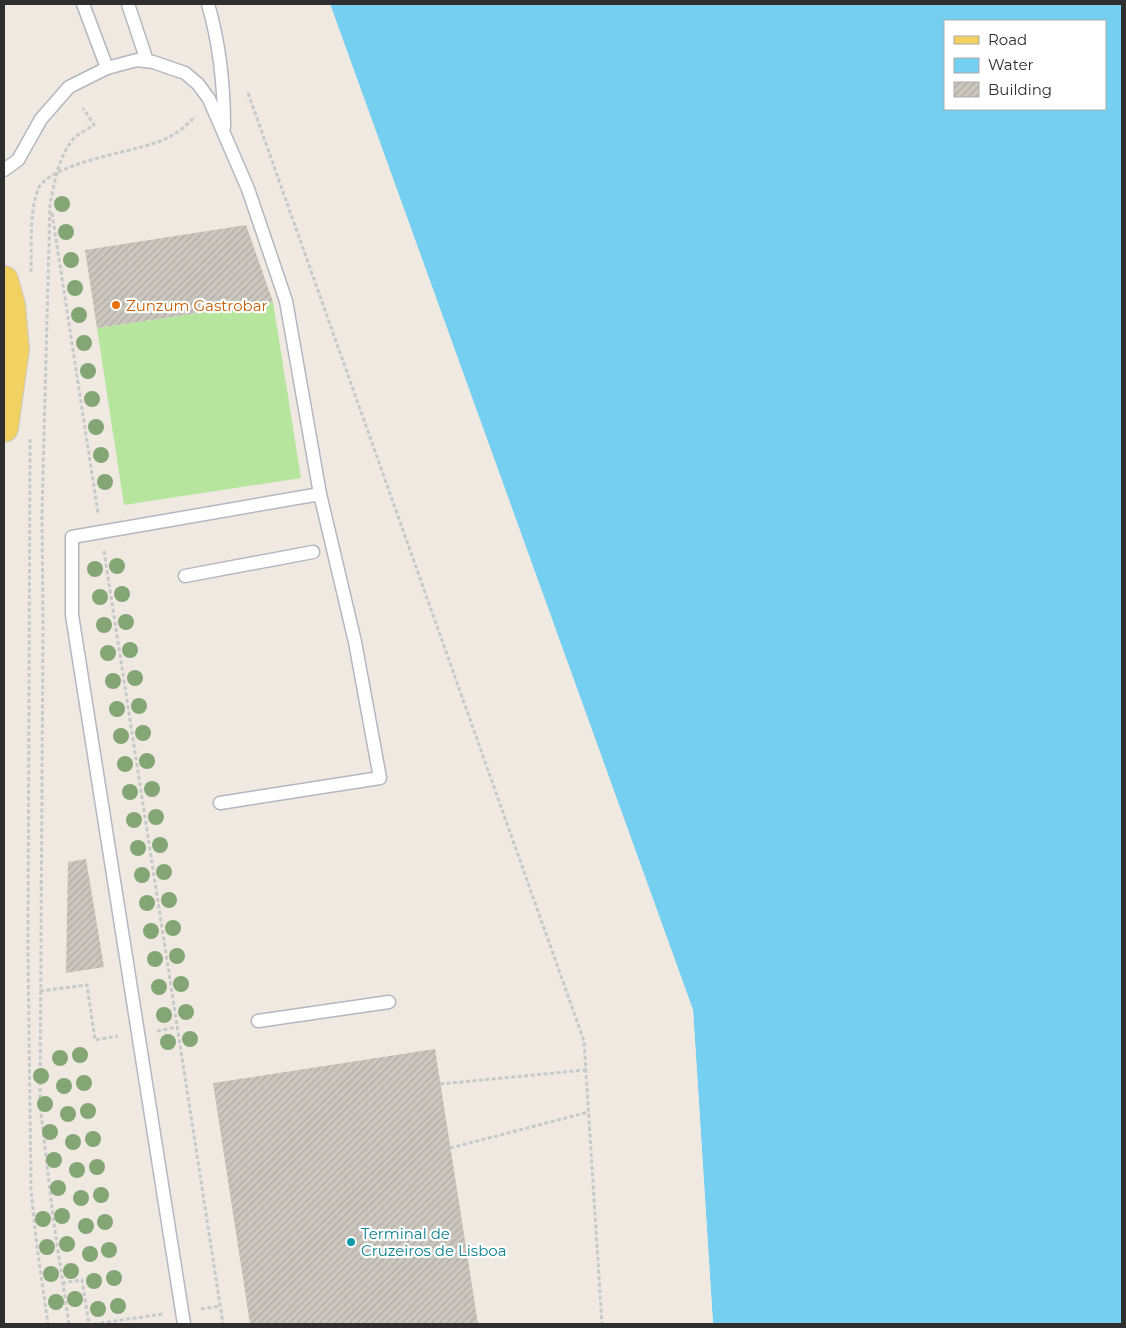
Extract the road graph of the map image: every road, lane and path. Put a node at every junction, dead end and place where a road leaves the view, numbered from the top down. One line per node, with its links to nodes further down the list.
1 (83, 4): 5 (lane)
2 (128, 4): 4 (lane)
3 (208, 4): 9 (lane)
4 (147, 61): 5 (lane); 7 (lane)
5 (107, 68): 10 (lane)
6 (248, 92): 27 (path)
7 (209, 99): 9 (lane); 11 (path)
8 (83, 108): 11 (path)
9 (224, 132): 17 (lane)
10 (4, 170)
11 (56, 174): 12 (path); 13 (path)
12 (50, 204): 18 (path); 22 (path)
13 (31, 278)
14 (4, 280): 15 (main road)
15 (4, 428)
16 (30, 437): 34 (path)
17 (320, 494): 18 (lane); 21 (lane)
18 (101, 532): 25 (path); 26 (lane)
19 (313, 552): 20 (lane)
20 (184, 576)
21 (220, 803)
22 (40, 991): 26 (path); 31 (path)
23 (389, 1002): 24 (lane)
24 (258, 1021)
25 (177, 1028): 26 (path); 32 (path)
26 (138, 1033): 33 (lane)
27 (586, 1070): 28 (path); 29 (path)
28 (440, 1084)
29 (589, 1112): 30 (path); 39 (path)
30 (450, 1148)
31 (62, 1283): 35 (path); 36 (path)
32 (220, 1306): 33 (path); 38 (path)
33 (183, 1318): 37 (path)
34 (48, 1324)
35 (69, 1324)
36 (89, 1324)
37 (94, 1324)
38 (223, 1324)
39 (602, 1324)

